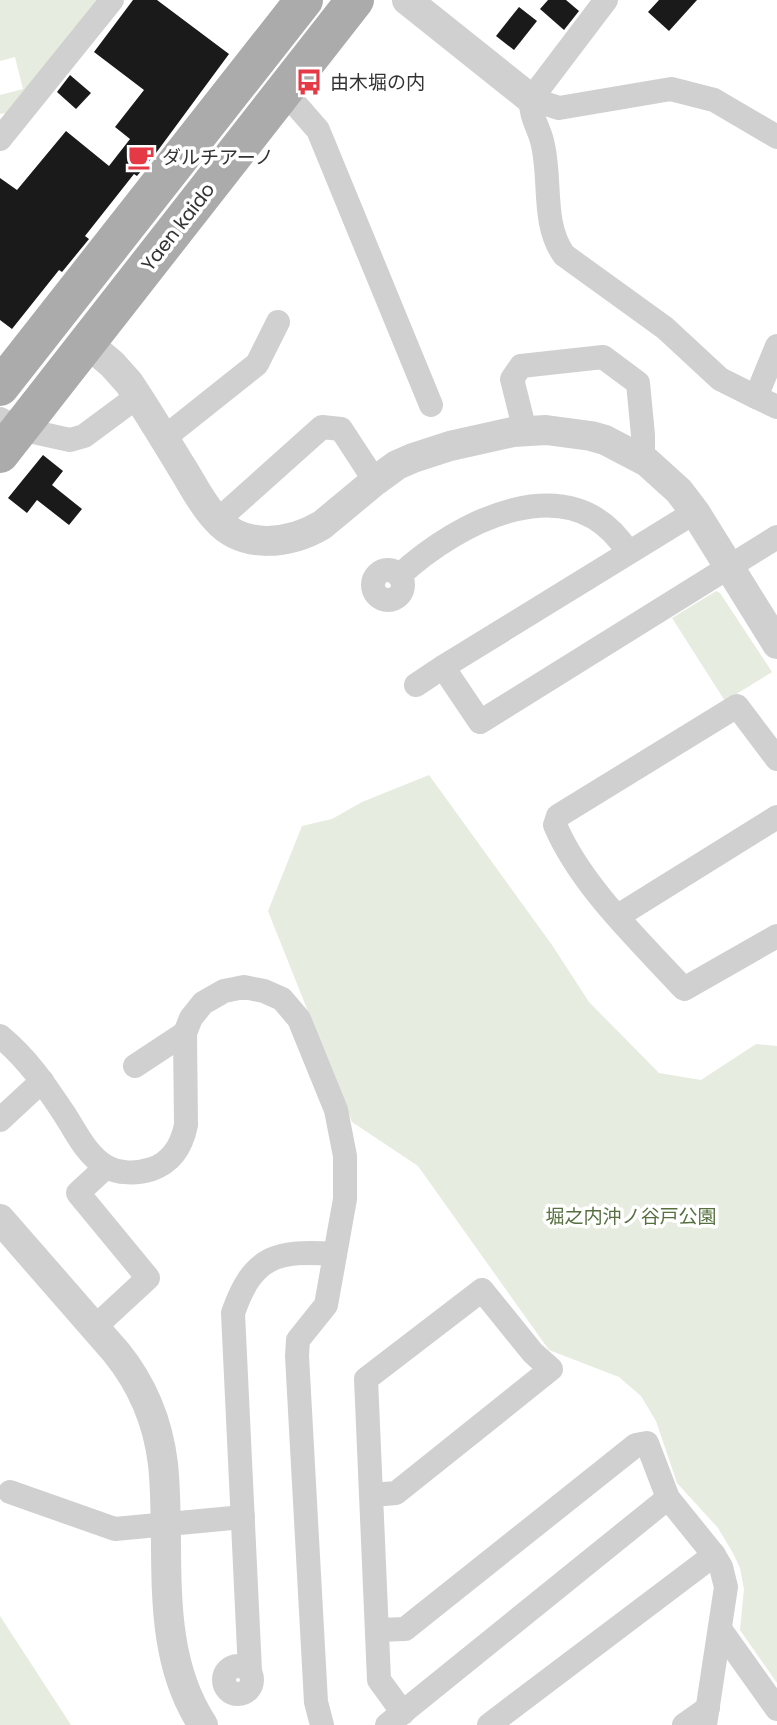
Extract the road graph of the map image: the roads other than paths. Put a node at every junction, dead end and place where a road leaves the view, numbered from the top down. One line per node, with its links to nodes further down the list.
1 (112, 0): 9 (street)
2 (304, 0): 13 (main road)
3 (355, 0): 6 (main road, Yaen kaido)
4 (407, 0): 7 (street)
5 (607, 0): 7 (street)
6 (284, 91): 11 (main road, Yaen kaido); 16 (street)
7 (531, 99): 8 (street); 15 (street)
8 (777, 137)
9 (0, 138)
10 (278, 322): 19 (street)
11 (87, 343): 14 (street); 18 (main road, Yaen kaido)
12 (777, 346): 15 (street)
13 (2, 377)
14 (138, 396): 18 (street); 19 (street)
15 (766, 402)
16 (431, 405)
17 (525, 431): 20 (street); 20 (street); 21 (street)
18 (7, 434)
19 (164, 438): 23 (street)
20 (643, 459): 22 (street)
21 (375, 481): 23 (street); 23 (street)
22 (695, 512): 25 (street); 26 (street)
23 (218, 521)
24 (777, 537): 26 (street)
25 (628, 552): 27 (street); 29 (street)
26 (730, 567): 28 (street); 29 (street)
27 (400, 576)
28 (777, 644)
29 (443, 667): 30 (street)
30 (416, 685)
31 (777, 759): 33 (street)
32 (777, 817): 33 (street)
33 (618, 916): 34 (street)
34 (777, 936)
35 (185, 1033): 37 (street); 40 (street); 42 (street)
36 (0, 1036): 38 (street)
37 (135, 1066)
38 (43, 1082): 39 (street); 40 (street)
39 (0, 1120)
40 (106, 1167): 43 (street)
41 (0, 1219): 43 (street)
42 (335, 1254): 47 (street); 57 (street)
43 (96, 1326): 48 (street)
44 (10, 1492): 48 (street)
45 (373, 1495): 45 (street); 51 (street)
46 (668, 1498): 49 (street); 51 (street); 55 (street)
47 (243, 1517): 48 (street); 52 (street)
48 (165, 1524): 56 (street)
49 (714, 1555): 50 (street); 58 (street)
50 (720, 1629): 53 (street); 54 (street)
51 (377, 1630): 55 (street)
52 (250, 1671)
53 (777, 1709)
54 (707, 1717): 59 (street)
55 (395, 1719)
56 (203, 1725)
57 (322, 1725)
58 (489, 1725)
59 (684, 1725)

